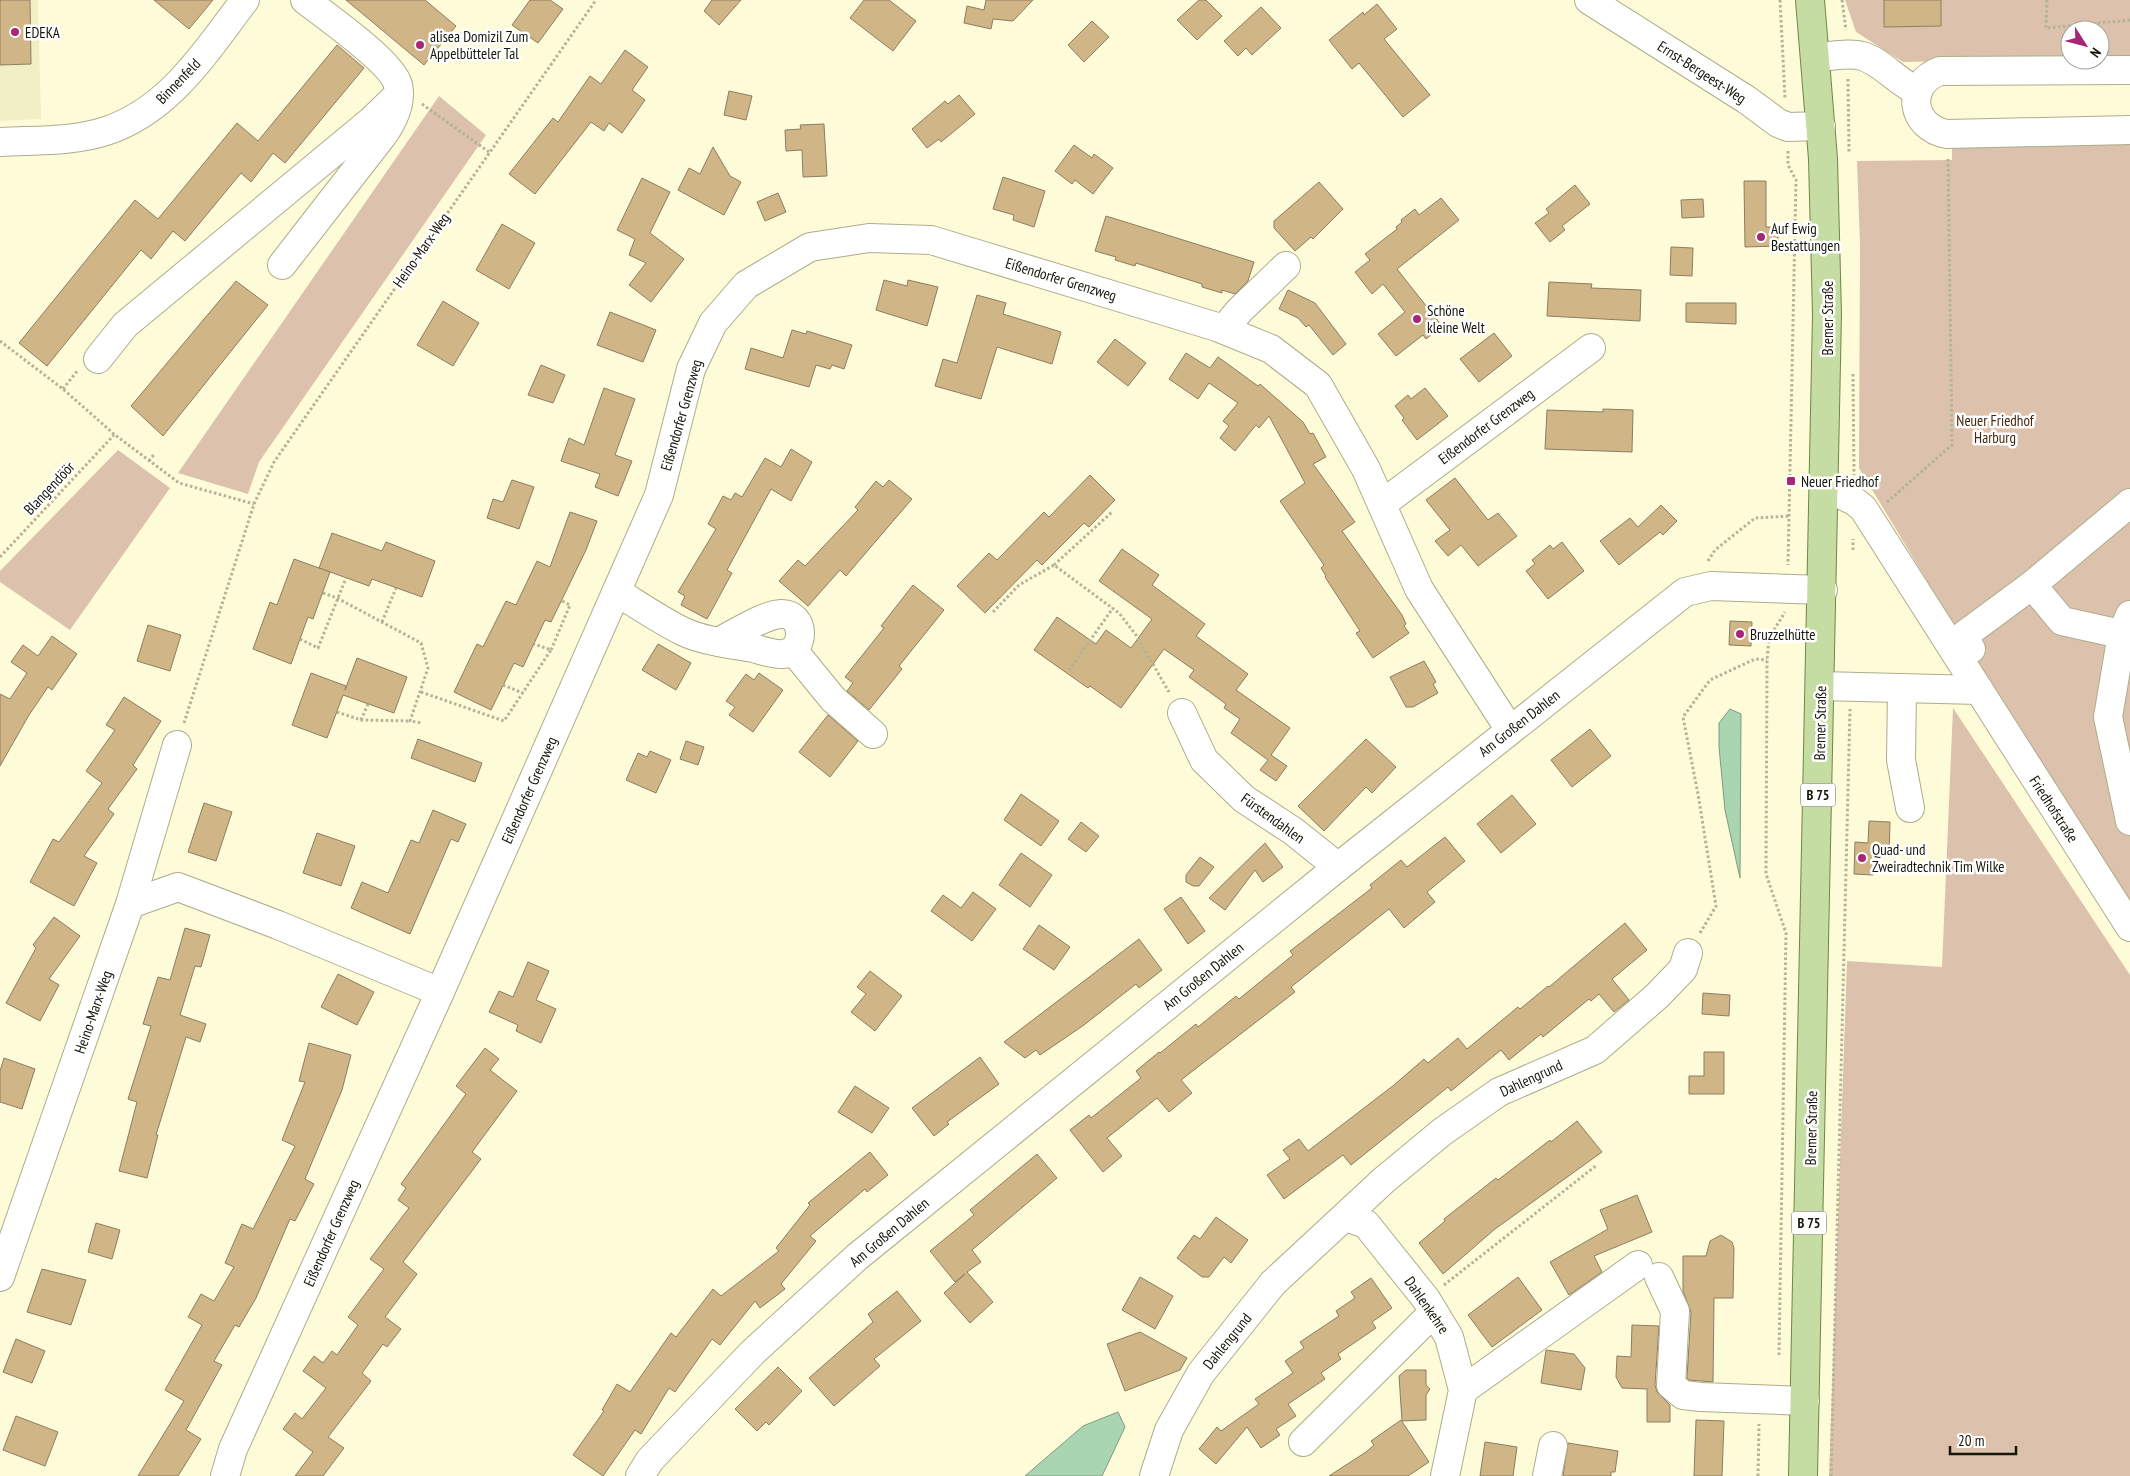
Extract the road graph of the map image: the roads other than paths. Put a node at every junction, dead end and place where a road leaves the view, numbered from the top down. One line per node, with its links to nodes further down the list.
1 (246, 0): 11 (street, Binnenfeld)
2 (305, 0): 7 (street)
3 (1589, 0): 9 (street, Ernst-Bergeest-Weg)
4 (1810, 0): 5 (main road, Bremer Straße / B 75)
5 (1815, 57): 8 (street); 9 (main road, Bremer Straße / B 75)
6 (2130, 70): 8 (street)
7 (398, 90): 12 (street); 16 (street)
8 (1918, 91): 10 (street)
9 (1821, 126): 17 (main road, Bremer Straße / B 75)
10 (2130, 130)
11 (0, 142)
12 (282, 265)
13 (1286, 266): 14 (street)
14 (1224, 330): 19 (street, Eißendorfer Grenzweg); 22 (street, Eißendorfer Grenzweg)
15 (1591, 348): 19 (street, Eißendorfer Grenzweg)
16 (98, 359)
17 (1825, 487): 21 (main road, Bremer Straße / B 75); 29 (street, Friedhofstraße)
18 (2130, 503): 20 (street)
19 (1382, 504): 31 (street, Eißendorfer Grenzweg)
20 (2032, 585): 23 (street); 25 (street)
21 (1823, 590): 27 (main road, Bremer Straße / B 75); 31 (street, Am Großen Dahlen)
22 (617, 592): 24 (street); 40 (street, Eißendorfer Grenzweg)
23 (2127, 628): 35 (street)
24 (718, 642): 26 (street); 26 (street)
25 (1971, 649)
26 (793, 650): 32 (street)
27 (1820, 686): 28 (street); 45 (main road, Bremer Straße / B 75)
28 (1902, 688): 29 (street); 34 (street)
29 (1979, 690): 38 (street, Friedhofstraße)
30 (1182, 713): 36 (street, Fürstendahlen)
31 (1510, 730): 36 (street, Am Großen Dahlen)
32 (873, 734)
33 (177, 745): 37 (street, Heino-Marx-Weg)
34 (1910, 808)
35 (2130, 821)
36 (1338, 867): 49 (street, Am Großen Dahlen)
37 (130, 904): 40 (street); 42 (street, Heino-Marx-Weg)
38 (2130, 927)
39 (1688, 953): 41 (street, Dahlengrund)
40 (440, 992): 48 (street, Eißendorfer Grenzweg)
41 (1346, 1217): 43 (street, Dahlenkehre); 50 (street, Dahlengrund)
42 (0, 1277)
43 (1430, 1306): 44 (street, Dahlenkehre); 46 (street)
44 (1463, 1390): 45 (street); 51 (street, Dahlenkehre)
45 (1805, 1402): 53 (main road, Bremer Straße / B 75)
46 (1303, 1442)
47 (1553, 1446): 52 (street)
48 (225, 1476)
49 (640, 1476)
50 (1154, 1476)
51 (1445, 1476)
52 (1547, 1476)
53 (1803, 1476)

